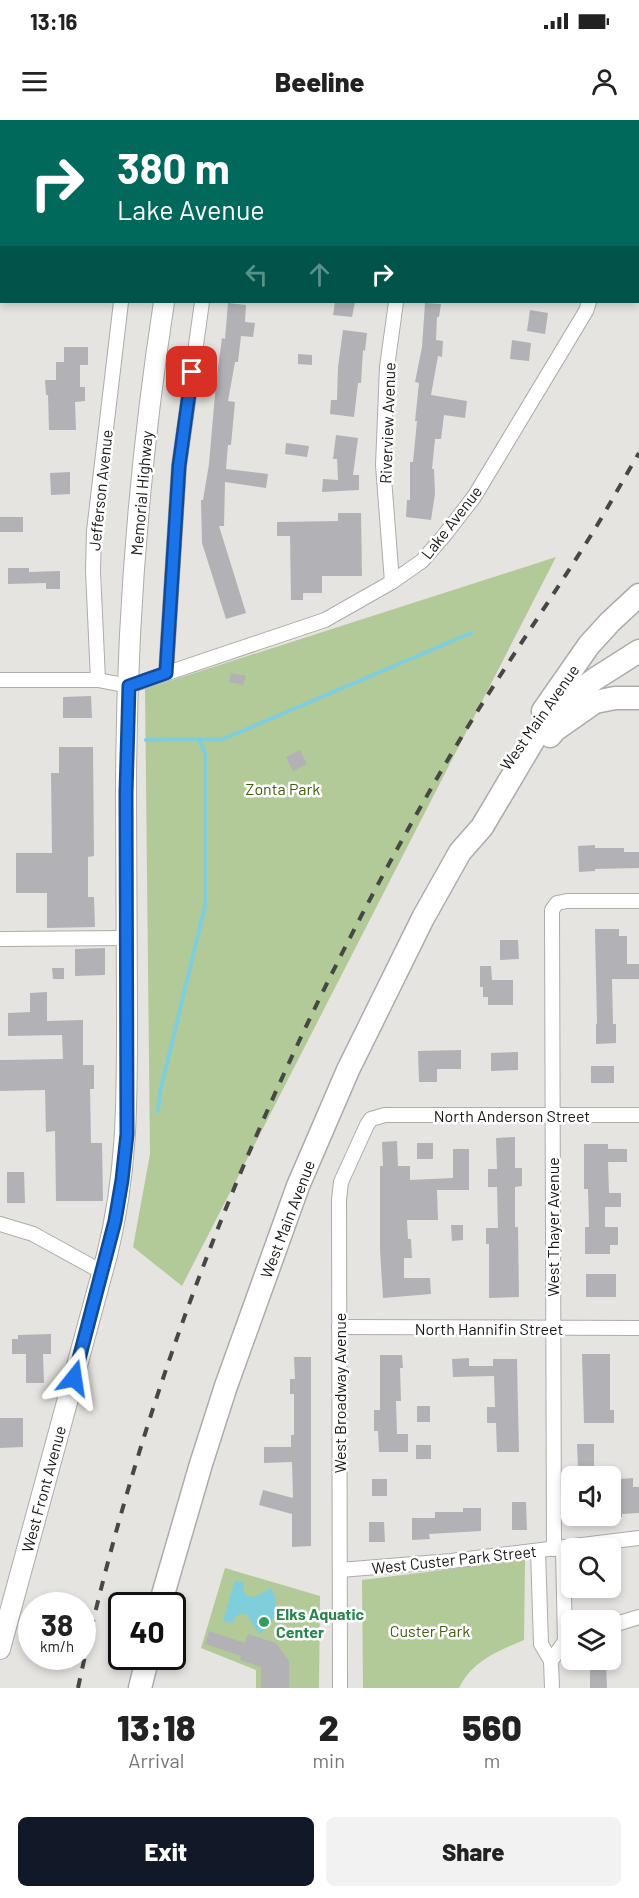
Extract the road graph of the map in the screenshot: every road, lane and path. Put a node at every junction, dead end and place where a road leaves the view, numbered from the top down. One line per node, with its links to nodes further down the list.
1 (121, 303): 11 (street, Jefferson Avenue)
2 (164, 303): 12 (street, Memorial Highway)
3 (202, 303): 9 (street)
4 (396, 303): 6 (street, Riverview Avenue)
5 (589, 303): 6 (street, Lake Avenue)
6 (392, 582): 9 (street, Lake Avenue)
7 (639, 595): 15 (main road, West Main Avenue)
8 (639, 651): 14 (main road, West Main Avenue)
9 (166, 673): 12 (street, Lake Avenue)
10 (0, 680): 11 (street)
11 (98, 680): 12 (street)
12 (129, 686): 17 (street, West Front Avenue)
13 (639, 698): 14 (main road)
14 (492, 810): 15 (main road, West Main Avenue)
15 (460, 852): 31 (main road, West Main Avenue)
16 (639, 901): 20 (street, West Thayer Avenue)
17 (127, 938): 18 (street); 23 (street, West Front Avenue)
18 (0, 939)
19 (385, 1115): 20 (street, North Anderson Street); 24 (street, West Broadway Avenue)
20 (551, 1115): 21 (street, North Anderson Street); 25 (street, West Thayer Avenue)
21 (639, 1115)
22 (0, 1224): 23 (street)
23 (102, 1272): 35 (street, West Front Avenue)
24 (339, 1327): 25 (street, North Hannifin Street); 30 (street, West Broadway Avenue)
25 (552, 1328): 26 (street, North Hannifin Street); 28 (street, West Thayer Avenue)
26 (639, 1328)
27 (639, 1538): 28 (street, West Custer Park Street)
28 (558, 1549): 29 (street, West Custer Park Street); 32 (street, West Thayer Avenue)
29 (538, 1551): 30 (street, West Custer Park Street); 37 (street)
30 (340, 1570): 40 (street, West Broadway Avenue)
31 (164, 1592)
32 (565, 1610)
33 (639, 1617): 34 (street)
34 (621, 1623)
35 (0, 1649)
36 (561, 1649): 37 (street, West Thayer Avenue)
37 (551, 1661): 41 (street)
38 (144, 1670): 39 (main road)
39 (140, 1688)
40 (340, 1688)
41 (552, 1688)

